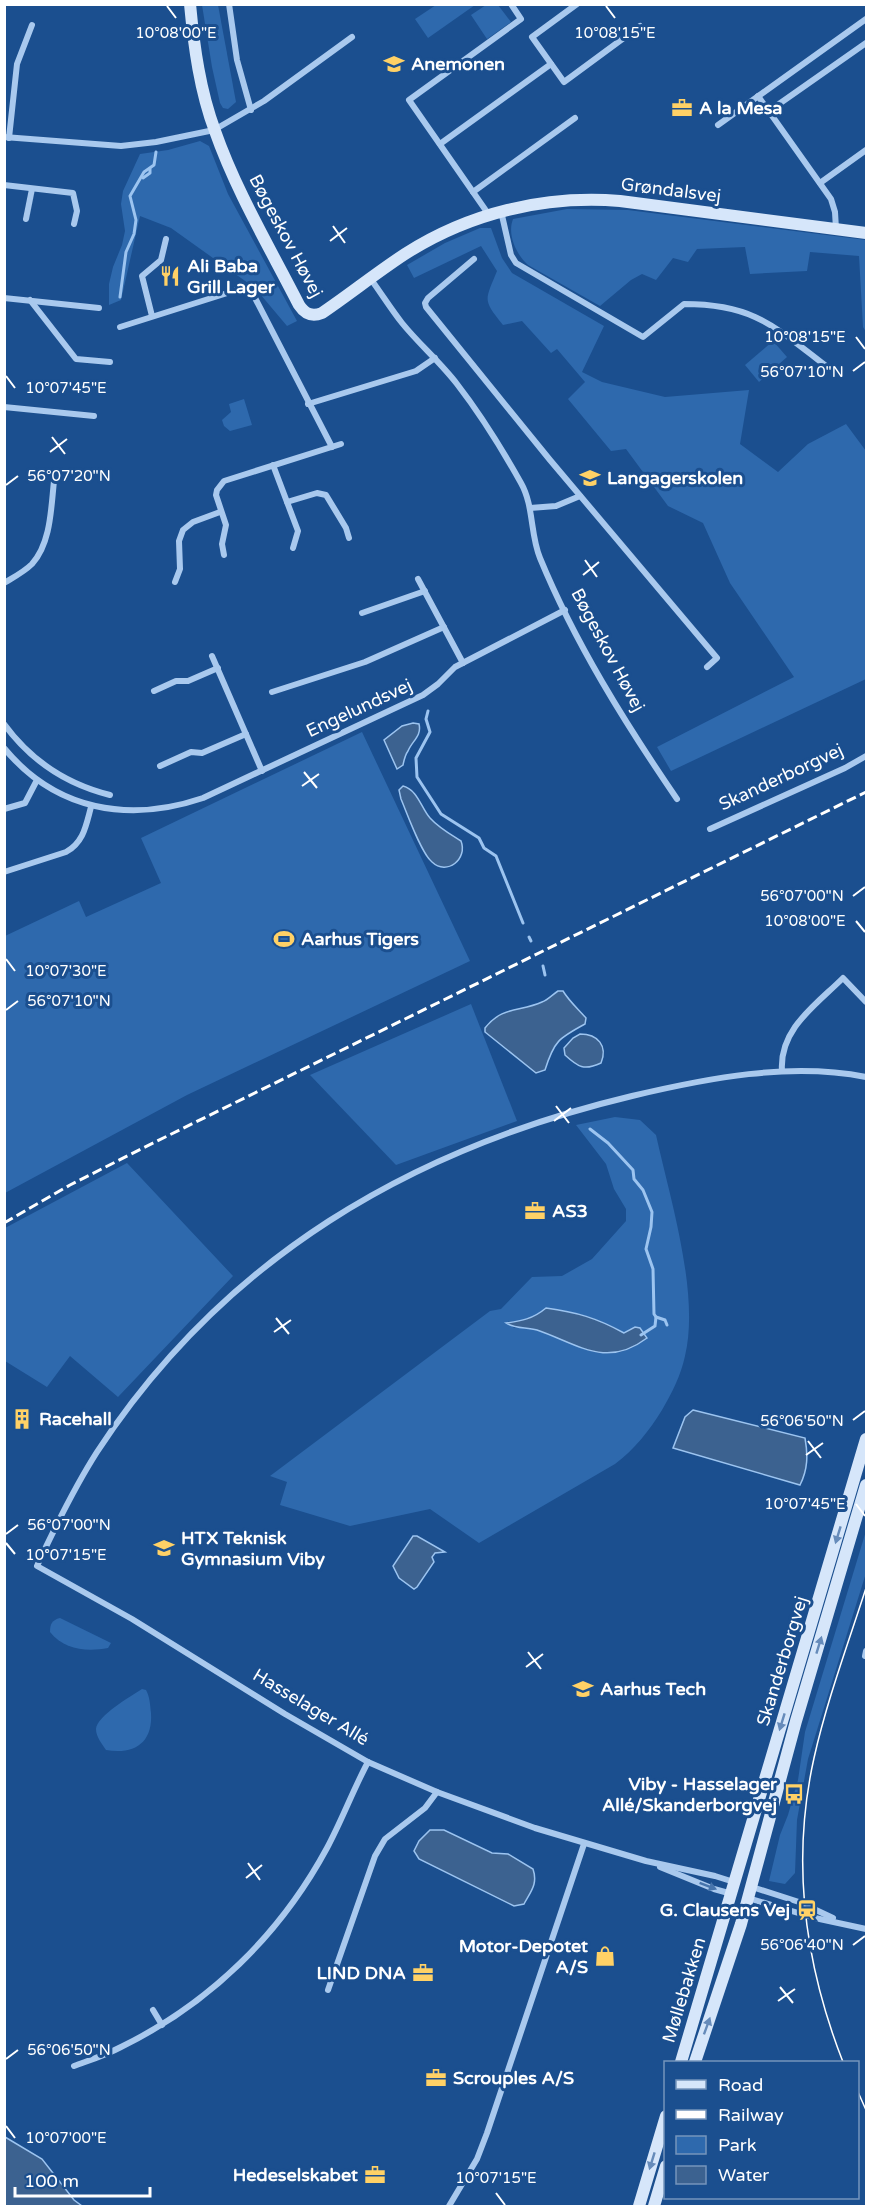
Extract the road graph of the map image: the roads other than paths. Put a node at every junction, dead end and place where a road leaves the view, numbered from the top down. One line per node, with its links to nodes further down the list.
1 (190, 4): 16 (main road, Bøgeskov Høvej)
2 (229, 4): 12 (street)
3 (511, 4): 18 (street)
4 (577, 4): 10 (street)
5 (867, 19): 11 (street)
6 (32, 25): 17 (street)
7 (640, 26): 10 (street)
8 (352, 37): 12 (street)
9 (867, 43): 13 (street)
10 (551, 64): 18 (street)
11 (758, 96): 13 (street); 15 (street)
12 (250, 110): 16 (street)
13 (769, 111): 20 (street)
14 (575, 118): 23 (street)
15 (718, 125)
16 (214, 130): 17 (street); 31 (main road, Bøgeskov Høvej)
17 (7, 138)
18 (440, 144): 23 (street)
19 (867, 150): 20 (street)
20 (820, 183): 27 (street)
21 (4, 185): 22 (street)
22 (32, 189): 25 (street); 26 (street)
23 (473, 192): 24 (street)
24 (495, 213): 27 (main road, Grøndalsvej); 31 (main road, Grøndalsvej); 39 (street)
25 (26, 219)
26 (74, 224)
27 (836, 229): 28 (main road, Grøndalsvej)
28 (867, 233)
29 (166, 239): 35 (street)
30 (474, 259): 47 (street)
31 (370, 278): 37 (street, Bøgeskov Høvej)
32 (4, 298): 33 (street)
33 (30, 300): 34 (street); 38 (street)
34 (99, 308)
35 (152, 316): 36 (street); 40 (street)
36 (120, 327)
37 (435, 358): 40 (street); 49 (street, Bøgeskov Høvej)
38 (110, 362)
39 (826, 366)
40 (308, 404): 44 (street)
41 (4, 407): 42 (street)
42 (94, 416)
43 (341, 444): 44 (street)
44 (332, 447): 45 (street)
45 (273, 465): 48 (street); 50 (street)
46 (54, 481): 56 (street)
47 (580, 496): 49 (street); 63 (street)
48 (287, 502): 51 (street); 52 (street)
49 (530, 508): 58 (street, Bøgeskov Høvej)
50 (220, 512): 53 (street); 55 (street)
51 (349, 538)
52 (293, 548)
53 (224, 555)
54 (418, 579): 57 (street)
55 (175, 582)
56 (4, 583)
57 (425, 591): 59 (street); 60 (street)
58 (565, 609): 62 (street, Engelundsvej); 76 (street, Bøgeskov Høvej)
59 (362, 614)
60 (444, 627): 62 (street); 66 (street)
61 (212, 656): 64 (street)
62 (463, 663): 72 (street, Engelundsvej)
63 (707, 667)
64 (218, 668): 65 (street); 68 (street)
65 (154, 691)
66 (272, 692)
67 (4, 724): 74 (street)
68 (246, 734): 71 (street); 72 (street)
69 (4, 748): 73 (street, Engelundsvej)
70 (867, 756): 80 (street, Skanderborgvej)
71 (160, 766)
72 (262, 771): 78 (street, Engelundsvej)
73 (37, 780): 77 (street, Engelundsvej); 79 (street)
74 (82, 787): 75 (street); 77 (street)
75 (110, 795)
76 (677, 800)
77 (76, 801): 78 (street, Engelundsvej)
78 (91, 807): 81 (street)
79 (4, 809)
80 (710, 829)
81 (4, 872)
82 (867, 1002): 83 (street)
83 (782, 1071): 84 (street); 87 (street, Hasselager Allé)
84 (867, 1077)
85 (867, 1439): 91 (main road, Skanderborgvej, one-way to 91)
86 (867, 1485): 92 (main road, Skanderborgvej, one-way to 86)
87 (368, 1762): 88 (street, Hasselager Allé); 97 (street)
88 (437, 1792): 89 (street, Hasselager Allé); 95 (street)
89 (584, 1844): 90 (street, Hasselager Allé); 103 (street)
90 (645, 1862): 91 (street, Hasselager Allé); 91 (street, Hasselager Allé, one-way to 91)
91 (733, 1888): 92 (main road, Hasselager Allé); 98 (main road, Møllebakken)
92 (750, 1893): 93 (street); 93 (street); 99 (main road, Møllebakken, one-way to 92)
93 (839, 1922): 94 (street)
94 (867, 1929)
95 (328, 1990)
96 (153, 2010): 97 (street)
97 (162, 2025): 100 (street)
98 (681, 2061)
99 (695, 2061)
100 (75, 2066)
101 (664, 2123): 104 (main road, one-way to 104)
102 (664, 2173): 105 (main road)
103 (449, 2206)
104 (639, 2206)
105 (654, 2206)

